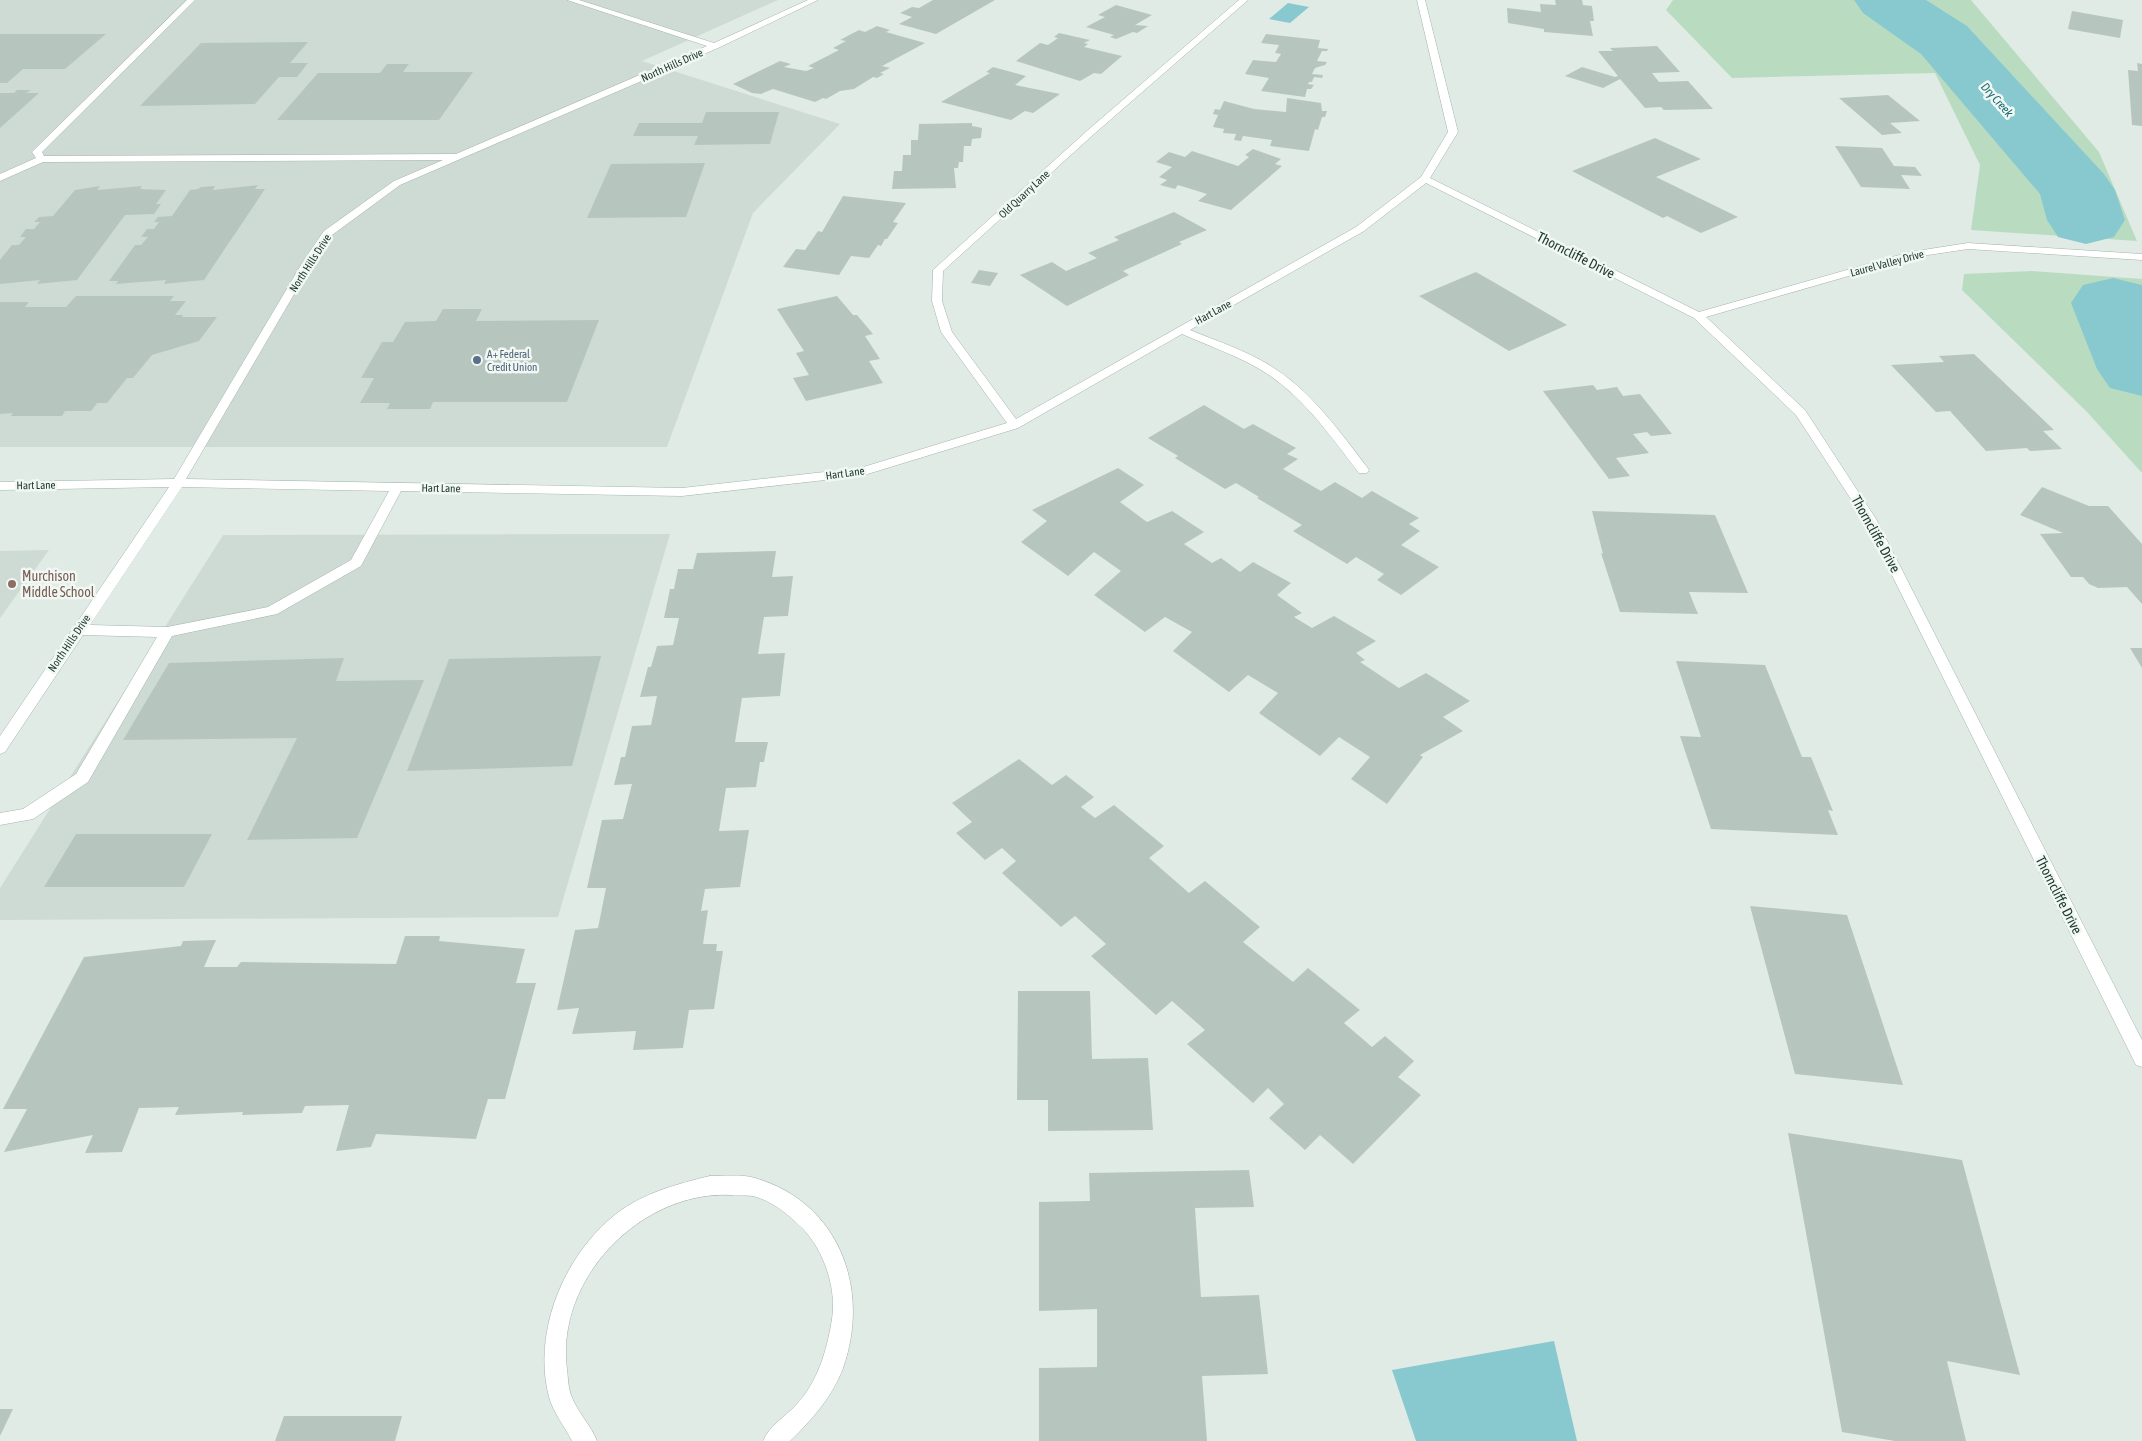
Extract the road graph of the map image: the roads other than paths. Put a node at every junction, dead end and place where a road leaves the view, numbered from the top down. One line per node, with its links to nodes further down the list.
1 (191, 0): 8 (street)
2 (571, 0): 6 (street)
3 (814, 0): 6 (street, North Hills Drive)
4 (1244, 0): 14 (street, Old Quarry Lane)
5 (1421, 0): 10 (street, Hart Lane)
6 (715, 46): 7 (street, North Hills Drive)
7 (462, 157): 8 (street); 16 (street, North Hills Drive)
8 (41, 159): 9 (street)
9 (0, 178)
10 (1425, 179): 12 (street, Thorncliffe Drive); 13 (street, Hart Lane)
11 (2142, 258): 12 (street, Laurel Valley Drive)
12 (1698, 316): 23 (street, Thorncliffe Drive)
13 (1182, 330): 14 (street, Hart Lane); 15 (street)
14 (1014, 425): 18 (street, Hart Lane)
15 (1363, 470)
16 (178, 483): 17 (street, Hart Lane); 18 (street, Hart Lane); 19 (street, North Hills Drive)
17 (0, 486)
18 (397, 487): 20 (street)
19 (78, 630): 20 (street); 21 (street, North Hills Drive)
20 (167, 632): 22 (street)
21 (0, 748)
22 (0, 819)
23 (2142, 1060)
24 (586, 1441): 25 (street)
25 (774, 1441)

